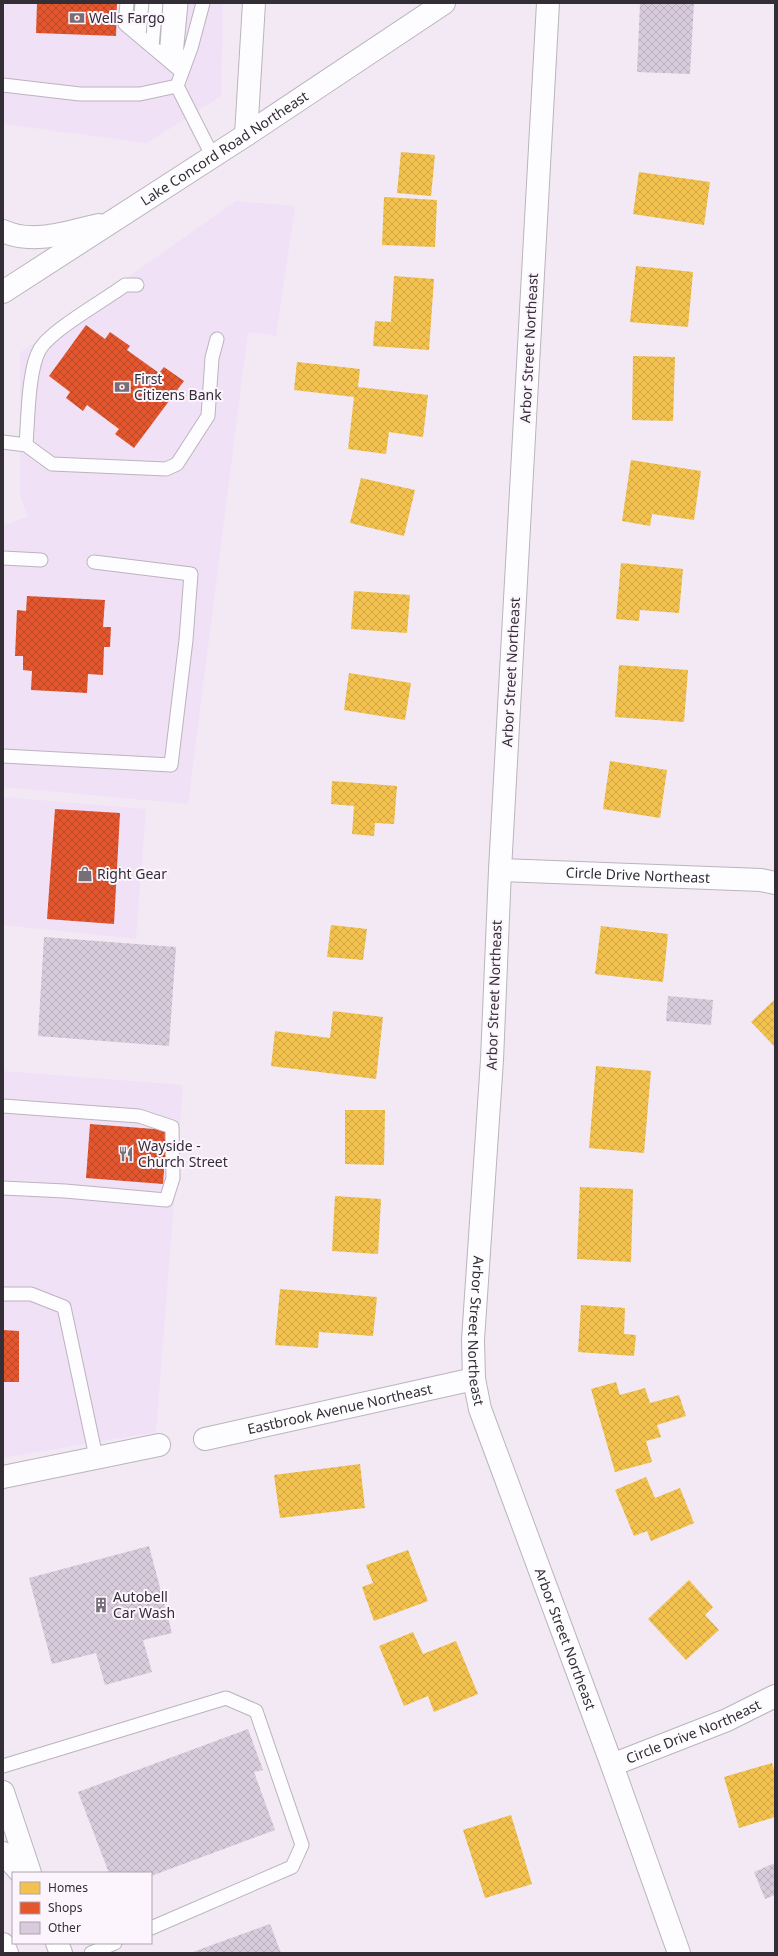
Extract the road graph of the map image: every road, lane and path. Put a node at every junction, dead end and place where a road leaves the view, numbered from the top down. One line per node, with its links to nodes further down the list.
1 (127, 3): 11 (lane)
2 (142, 3): 11 (lane)
3 (156, 3): 12 (lane)
4 (170, 3): 14 (lane)
5 (181, 3): 14 (lane)
6 (194, 3): 13 (lane)
7 (203, 3): 13 (lane)
8 (254, 3): 17 (street)
9 (444, 3): 17 (street, Lake Concord Road Northeast)
10 (548, 3): 30 (street, Arbor Street Northeast)
11 (139, 36): 12 (lane)
12 (152, 47): 14 (lane)
13 (191, 48): 14 (lane)
14 (174, 65): 16 (lane)
15 (3, 85): 16 (lane)
16 (177, 86): 18 (lane)
17 (246, 135): 18 (street, Lake Concord Road Northeast)
18 (213, 157): 19 (street, Lake Concord Road Northeast)
19 (112, 223): 20 (street); 22 (street, Lake Concord Road Northeast)
20 (3, 231)
21 (137, 285): 25 (lane)
22 (3, 292)
23 (217, 339): 25 (lane)
24 (3, 442): 25 (lane)
25 (26, 445)
26 (3, 558): 27 (lane)
27 (41, 560)
28 (94, 562): 29 (lane)
29 (3, 756)
30 (500, 870): 31 (street, Circle Drive Northeast); 35 (street, Arbor Street Northeast)
31 (775, 883)
32 (3, 1106): 33 (lane)
33 (3, 1188)
34 (3, 1294): 38 (lane)
35 (474, 1379): 36 (street, Eastbrook Avenue Northeast); 41 (street, Arbor Street Northeast)
36 (205, 1439)
37 (159, 1445): 38 (street)
38 (96, 1457): 39 (street)
39 (3, 1477)
40 (775, 1696): 41 (street, Circle Drive Northeast)
41 (612, 1765): 52 (street, Arbor Street Northeast)
42 (3, 1766): 47 (lane)
43 (3, 1792): 46 (street)
44 (3, 1853): 45 (street)
45 (20, 1872)
46 (30, 1872)
47 (152, 1928)
48 (3, 1944): 50 (street)
49 (113, 1944): 51 (lane)
50 (6, 1953)
51 (91, 1953)
52 (679, 1953)

